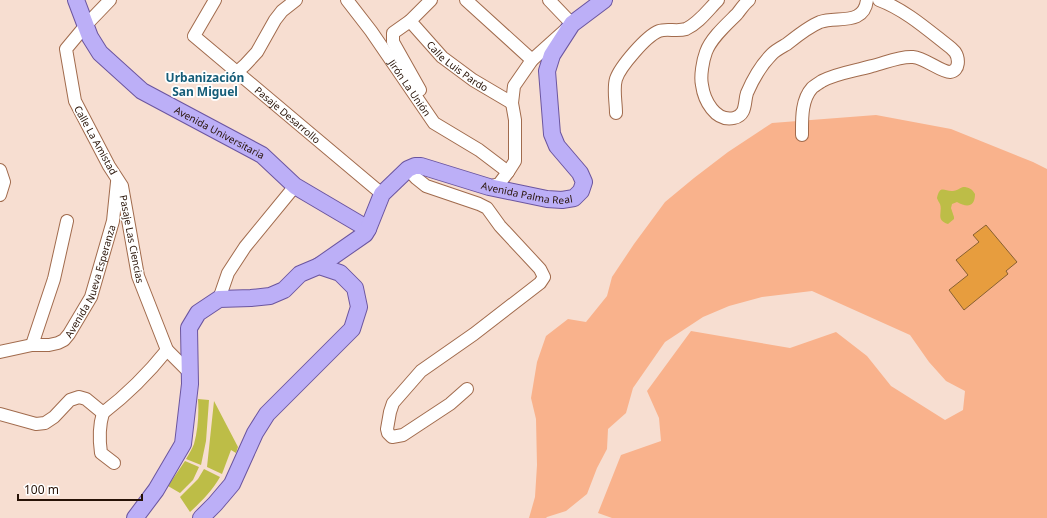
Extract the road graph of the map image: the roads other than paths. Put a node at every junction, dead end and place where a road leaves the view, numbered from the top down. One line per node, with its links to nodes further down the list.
1 (76, 0): 16 (main road, Avenida Universitaria)
2 (110, 0): 16 (street, Calle La Amistad)
3 (215, 0): 18 (street, Pasaje Desarrollo)
4 (296, 0): 18 (street)
5 (348, 0): 20 (street, Jirón La Unión)
6 (431, 0): 14 (street)
7 (466, 0): 17 (street)
8 (549, 0): 15 (street)
9 (604, 0): 15 (main road, Avenida Palma Real)
10 (718, 0): 21 (street)
11 (749, 0): 12 (street)
12 (867, 0)
13 (879, 0): 22 (street)
14 (410, 21): 19 (street, Calle Luis Pardo); 20 (street)
15 (572, 24): 17 (street); 28 (main road, Avenida Palma Real)
16 (86, 25): 26 (street, Calle La Amistad); 27 (main road, Avenida Universitaria)
17 (532, 60): 19 (street)
18 (236, 73): 29 (street, Pasaje Desarrollo)
19 (512, 103): 25 (street)
20 (427, 112): 25 (street, Jirón La Unión)
21 (616, 113)
22 (802, 135)
23 (408, 168): 28 (main road, Avenida Palma Real); 29 (main road); 39 (street)
24 (0, 170): 30 (street)
25 (508, 172): 28 (street)
26 (117, 179): 35 (street, Avenida Nueva Esperanza); 36 (street, Pasaje Las Ciencias)
27 (295, 186): 32 (main road, Avenida Universitaria); 34 (street)
28 (489, 187)
29 (382, 194): 32 (main road)
30 (0, 195)
31 (67, 221): 35 (street)
32 (368, 229): 33 (main road)
33 (319, 266): 34 (main road); 44 (main road)
34 (219, 299): 38 (main road)
35 (32, 345): 37 (street, Avenida Nueva Esperanza)
36 (167, 350): 38 (street); 40 (street)
37 (0, 352)
38 (190, 373): 43 (main road)
39 (467, 389)
40 (103, 413): 41 (street); 42 (street)
41 (0, 414)
42 (114, 463)
43 (135, 518)
44 (201, 518)

